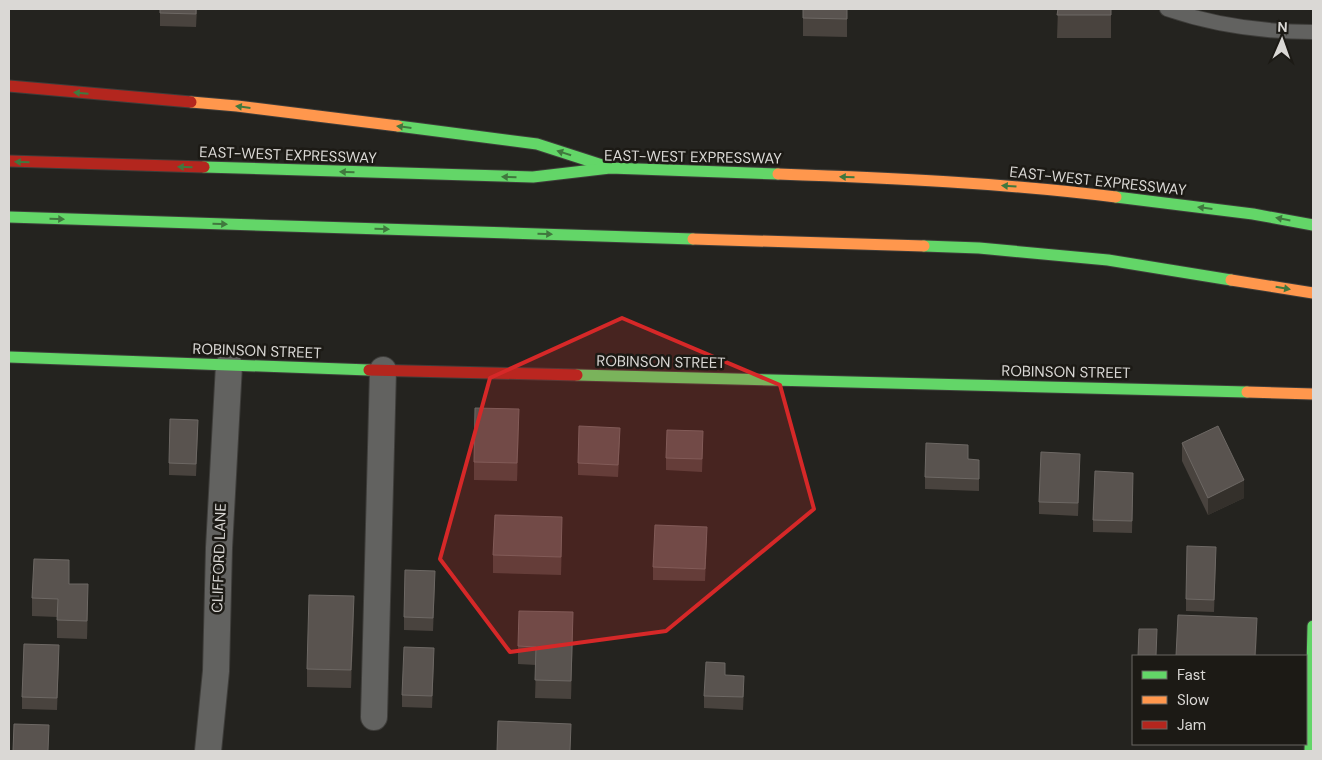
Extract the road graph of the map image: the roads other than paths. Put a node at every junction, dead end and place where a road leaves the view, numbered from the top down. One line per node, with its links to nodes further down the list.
1 (1167, 9): 2 (lane)
2 (1313, 32)
3 (9, 86): 5 (main road, one-way to 3)
4 (9, 161): 5 (main road, EAST-WEST EXPRESSWAY, one-way to 4)
5 (610, 168): 7 (main road, EAST-WEST EXPRESSWAY, one-way to 5)
6 (10, 217): 8 (main road, one-way to 8)
7 (1313, 225)
8 (1313, 293)
9 (9, 357): 10 (main road, ROBINSON STREET)
10 (229, 365): 11 (main road, ROBINSON STREET); 15 (street, CLIFFORD LANE)
11 (383, 370): 12 (main road, ROBINSON STREET); 14 (street)
12 (1313, 394)
13 (1313, 626): 16 (main road)
14 (374, 717)
15 (208, 751)
16 (1310, 751)

